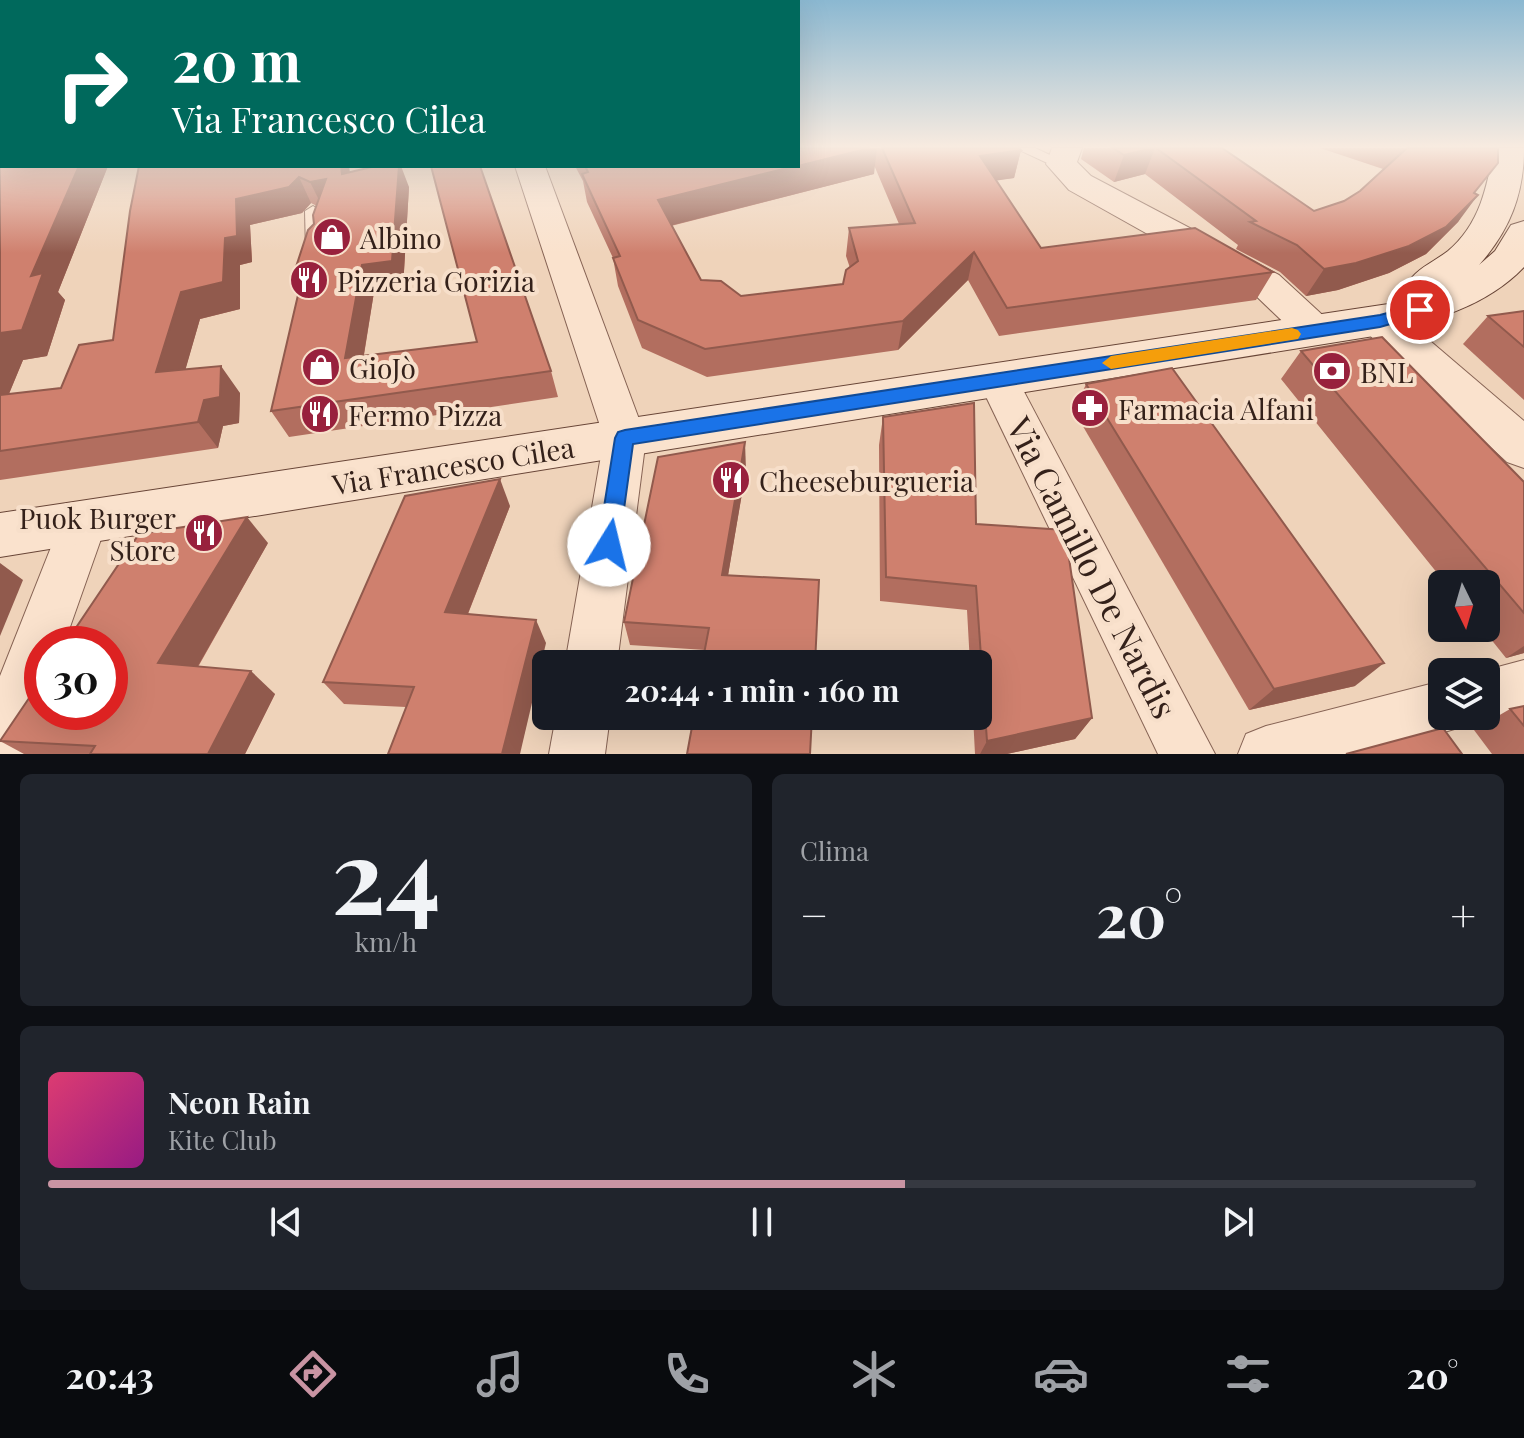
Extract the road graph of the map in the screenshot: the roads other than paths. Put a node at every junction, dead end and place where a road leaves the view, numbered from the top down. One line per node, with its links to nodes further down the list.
1 (536, 183): 10 (street)
2 (1080, 183): 8 (street)
3 (1507, 183): 7 (main road)
4 (313, 211): 6 (lane)
5 (1524, 233): 7 (main road, Via Francesco Cilea)
6 (315, 251)
7 (1380, 321): 8 (main road, Via Francesco Cilea); 11 (main road)
8 (1316, 331): 9 (main road, Via Francesco Cilea)
9 (998, 380): 10 (main road, Via Francesco Cilea); 21 (street, Via Camillo De Nardis)
10 (625, 438): 12 (main road, Via Francesco Cilea); 14 (street)
11 (1524, 449)
12 (84, 522): 13 (main road, Via Francesco Cilea); 19 (street)
13 (0, 535)
14 (593, 650)
15 (1524, 686): 16 (street)
16 (1500, 692)
17 (1428, 712): 22 (street)
18 (581, 730): 20 (street)
19 (0, 747)
20 (577, 754)
21 (1187, 754)
22 (1266, 754)

